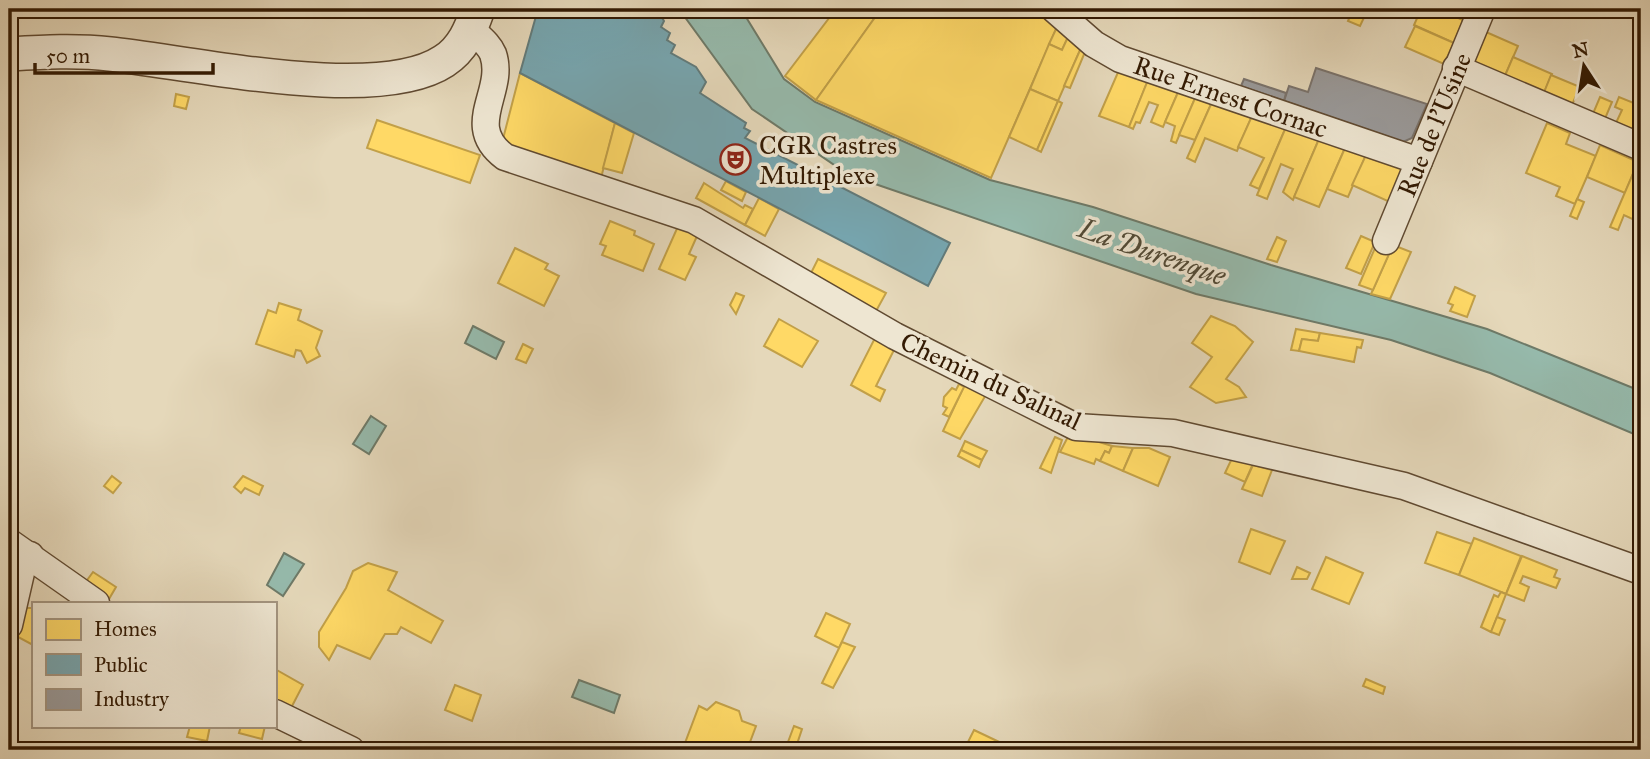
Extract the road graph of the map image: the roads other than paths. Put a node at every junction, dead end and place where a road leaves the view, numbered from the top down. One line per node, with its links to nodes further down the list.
1 (1054, 9): 7 (street, Rue Ernest Cornac)
2 (1482, 9): 5 (street, Rue de l'Usine)
3 (475, 19): 4 (street); 10 (street, Chemin du Salinal)
4 (9, 54)
5 (1456, 68): 6 (street); 7 (street, Rue de l'Usine)
6 (1641, 147)
7 (1419, 161): 8 (street, Rue de l'Usine)
8 (1386, 241)
9 (19, 548): 11 (street); 12 (street)
10 (1641, 571)
11 (95, 602)
12 (9, 625)
13 (276, 713): 14 (street)
14 (351, 750)

